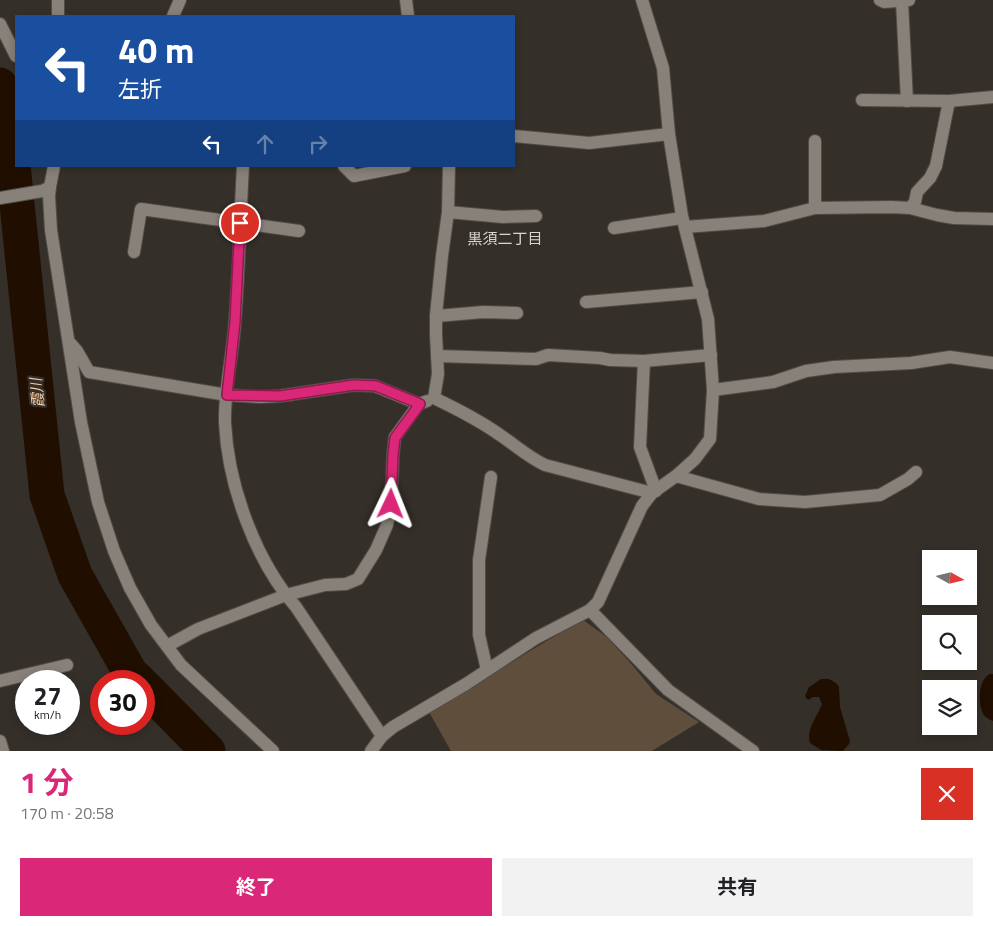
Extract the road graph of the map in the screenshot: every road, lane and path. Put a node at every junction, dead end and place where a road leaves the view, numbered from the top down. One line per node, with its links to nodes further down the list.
1 (58, 0): 8 (street)
2 (180, 0): 9 (street)
3 (406, 0): 10 (street)
4 (880, 0): 5 (street)
5 (902, 0): 6 (street); 15 (street)
6 (909, 0)
7 (646, 1): 17 (street)
8 (58, 15)
9 (173, 15)
10 (408, 15)
11 (0, 24): 12 (street)
12 (15, 54)
13 (993, 97): 16 (street)
14 (862, 100): 15 (street)
15 (907, 101): 16 (street)
16 (949, 101): 29 (street)
17 (669, 134): 18 (street); 34 (street)
18 (515, 136)
19 (815, 141): 28 (street)
20 (54, 167): 26 (street)
21 (243, 167): 33 (street)
22 (345, 167): 25 (street)
23 (395, 167): 25 (street)
24 (449, 167): 30 (street)
25 (374, 169)
26 (46, 189): 27 (street); 42 (street)
27 (0, 198)
28 (815, 208): 29 (street); 34 (street)
29 (910, 208): 32 (street)
30 (448, 212): 31 (street); 41 (street)
31 (536, 216)
32 (993, 219)
33 (240, 223): 36 (street); 37 (street); 48 (street)
34 (684, 223): 35 (street); 38 (street)
35 (614, 228)
36 (299, 231)
37 (134, 252)
38 (702, 292): 39 (street); 43 (street)
39 (586, 302)
40 (517, 313): 41 (street)
41 (437, 316): 44 (street)
42 (68, 341): 48 (street); 57 (street)
43 (711, 355): 45 (street); 47 (street)
44 (437, 356): 45 (street); 49 (street)
45 (644, 361): 54 (street)
46 (993, 362): 47 (street)
47 (714, 390): 52 (street)
48 (227, 395): 50 (street); 55 (street)
49 (434, 398): 50 (street); 54 (street)
50 (420, 404): 55 (street)
51 (916, 472): 52 (street)
52 (676, 476): 54 (street)
53 (492, 477): 59 (street)
54 (654, 492): 56 (street)
55 (286, 595): 57 (street); 61 (street)
56 (590, 610): 59 (street); 66 (street)
57 (167, 646): 64 (street)
58 (67, 665): 60 (street)
59 (488, 670): 61 (street)
60 (0, 681)
61 (382, 736): 65 (street)
62 (0, 741): 63 (street)
63 (3, 751)
64 (274, 751)
65 (371, 751)
66 (753, 751)

